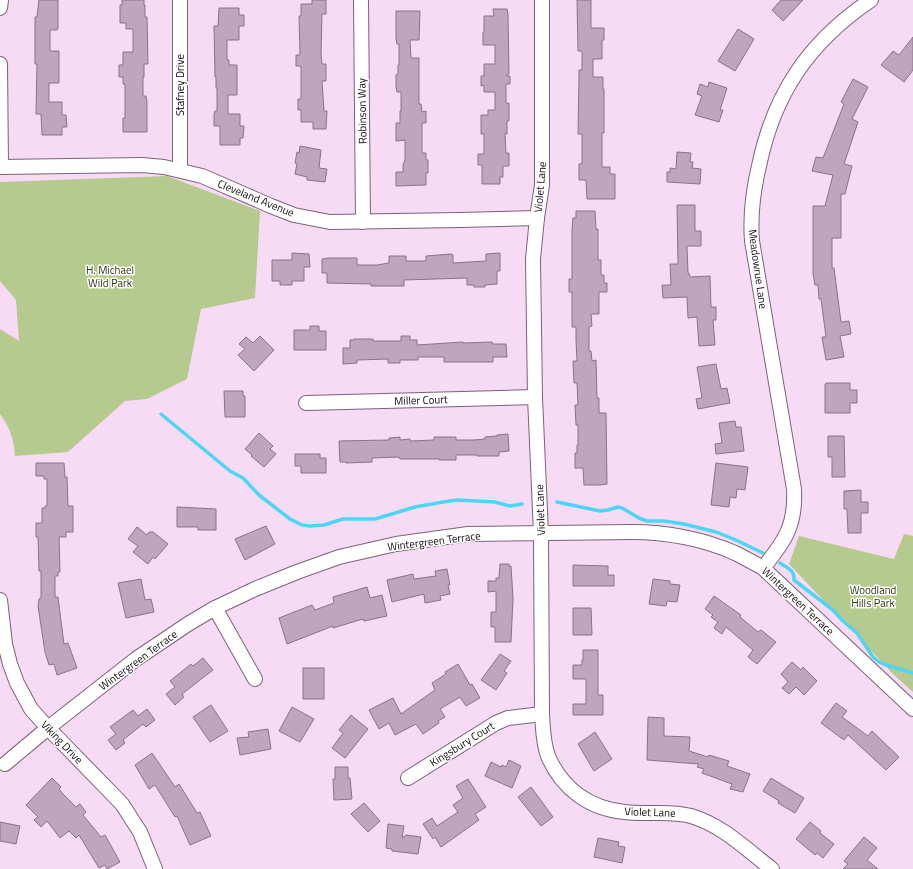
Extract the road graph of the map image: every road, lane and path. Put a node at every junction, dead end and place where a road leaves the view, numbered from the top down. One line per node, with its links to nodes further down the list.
1 (1, 0): 6 (street)
2 (180, 0): 9 (street, Stafney Drive)
3 (361, 0): 11 (street, Robinson Way)
4 (542, 0): 10 (street, Violet Lane)
5 (871, 0): 15 (street, Meadowrue Lane)
6 (0, 8)
7 (0, 64): 8 (street)
8 (1, 167): 9 (street, Cleveland Avenue)
9 (180, 170): 11 (street, Cleveland Avenue)
10 (537, 218): 11 (street, Cleveland Avenue); 12 (street, Violet Lane)
11 (363, 222)
12 (536, 397): 13 (street, Miller Court); 14 (street, Violet Lane)
13 (306, 403)
14 (540, 534): 15 (street, Wintergreen Terrace); 17 (street, Wintergreen Terrace); 20 (street, Violet Lane)
15 (763, 568): 19 (street, Wintergreen Terrace)
16 (0, 600): 21 (street, Viking Drive)
17 (215, 608): 18 (street); 21 (street, Wintergreen Terrace)
18 (254, 679)
19 (913, 709)
20 (542, 714): 23 (street, Kingsbury Court); 25 (street, Violet Lane)
21 (48, 728): 22 (street, Wintergreen Terrace); 24 (street, Viking Drive)
22 (5, 764)
23 (408, 778)
24 (155, 869)
25 (772, 869)

